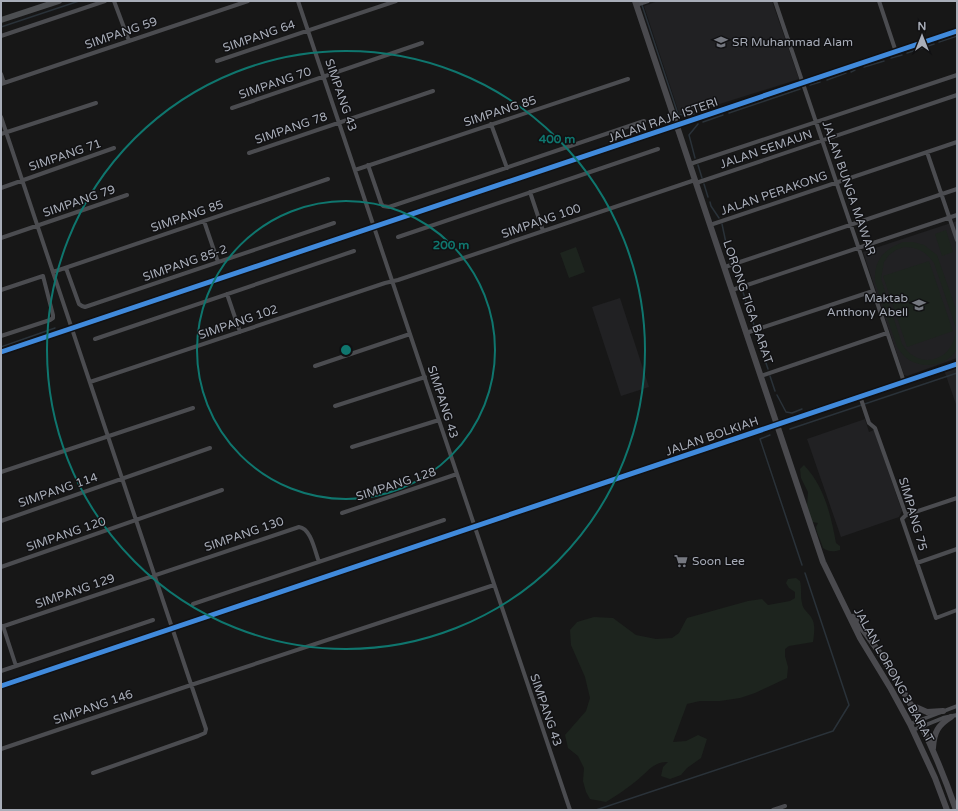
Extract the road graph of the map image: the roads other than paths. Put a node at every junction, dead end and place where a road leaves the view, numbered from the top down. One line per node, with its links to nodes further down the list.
1 (59, 1): 11 (main road)
2 (104, 1): 14 (street)
3 (114, 1): 15 (street)
4 (248, 1): 15 (street, SIMPANG 59)
5 (298, 1): 12 (street, SIMPANG 43)
6 (396, 1): 12 (street, SIMPANG 64)
7 (648, 1): 10 (street)
8 (775, 1): 24 (street, JALAN BUNGA MAWAR)
9 (879, 1): 17 (street)
10 (636, 3): 34 (main road, LORONG TIGA BARAT)
11 (1, 20)
12 (308, 30): 18 (street, SIMPANG 64); 21 (street, SIMPANG 43)
13 (957, 31): 17 (street, JALAN RAJA ISTERI)
14 (1, 36)
15 (129, 41): 23 (street, SIMPANG 59)
16 (422, 43): 21 (street)
17 (896, 52): 24 (street, JALAN RAJA ISTERI)
18 (217, 61)
19 (1, 74): 23 (street)
20 (957, 75): 32 (street)
21 (324, 77): 28 (street, SIMPANG 70); 31 (street, SIMPANG 43)
22 (628, 79): 33 (street, SIMPANG 85)
23 (2, 83)
24 (803, 83): 32 (street, JALAN BUNGA MAWAR); 34 (street, JALAN RAJA ISTERI)
25 (434, 91): 31 (street)
26 (957, 95): 37 (street, JALAN SEMAUN)
27 (96, 103): 35 (street)
28 (232, 108)
29 (1, 117): 35 (street)
30 (644, 121): 45 (street)
31 (339, 122): 42 (street, SIMPANG 78); 46 (street, SIMPANG 43)
32 (816, 122): 37 (street, JALAN BUNGA MAWAR); 43 (street)
33 (491, 124): 44 (street, SIMPANG 85); 45 (street)
34 (676, 126): 43 (main road, LORONG TIGA BARAT); 63 (street, JALAN RAJA ISTERI)
35 (6, 132): 36 (street); 48 (street)
36 (1, 134)
37 (822, 140): 49 (street, JALAN SEMAUN); 50 (street, JALAN BUNGA MAWAR)
38 (957, 142): 41 (street, JALAN PERAKONG)
39 (114, 148): 48 (street, SIMPANG 71)
40 (658, 149): 53 (street)
41 (927, 152): 50 (street, JALAN PERAKONG); 54 (street)
42 (249, 153)
43 (690, 164): 49 (main road, LORONG TIGA BARAT)
44 (368, 165): 45 (street); 46 (street, SIMPANG 85)
45 (507, 168)
46 (355, 170): 63 (street, SIMPANG 43)
47 (328, 179): 58 (street, SIMPANG 85)
48 (22, 180): 51 (street); 62 (street)
49 (696, 182): 61 (main road, LORONG TIGA BARAT); 64 (street, SIMPANG 100)
50 (837, 183): 60 (street, JALAN BUNGA MAWAR); 61 (street, JALAN PERAKONG)
51 (1, 188)
52 (957, 189): 54 (street)
53 (530, 192): 64 (street); 65 (street)
54 (941, 194): 57 (street); 60 (street)
55 (127, 195): 62 (street, SIMPANG 79)
56 (957, 214): 57 (street)
57 (949, 217): 67 (street); 68 (street)
58 (204, 221): 70 (street); 72 (street, SIMPANG 85)
59 (334, 223): 70 (street, SIMPANG 85-2)
60 (851, 224): 68 (street, JALAN BUNGA MAWAR); 71 (street)
61 (710, 225): 71 (main road, LORONG TIGA BARAT)
62 (38, 226): 66 (street); 73 (street)
63 (375, 227): 74 (street, SIMPANG 43); 79 (street, JALAN RAJA ISTERI)
64 (543, 231): 74 (street, SIMPANG 100)
65 (398, 237)
66 (1, 238)
67 (957, 240)
68 (859, 248): 76 (street); 77 (street, JALAN BUNGA MAWAR)
69 (354, 251): 78 (street)
70 (218, 262): 72 (street, SIMPANG 85-2)
71 (725, 267): 76 (main road, LORONG TIGA BARAT)
72 (66, 268): 73 (street, SIMPANG 85)
73 (53, 272): 79 (street)
74 (393, 281): 80 (street, SIMPANG 102); 83 (street, SIMPANG 43)
75 (1, 290): 84 (street)
76 (732, 290): 81 (main road, LORONG TIGA BARAT)
77 (873, 291): 81 (street); 82 (street, JALAN BUNGA MAWAR)
78 (228, 294): 80 (street); 85 (street)
79 (72, 328): 86 (street, JALAN RAJA ISTERI); 91 (street)
80 (240, 332): 91 (street, SIMPANG 102)
81 (746, 333): 89 (main road, LORONG TIGA BARAT)
82 (887, 333): 89 (street); 92 (street, JALAN BUNGA MAWAR)
83 (410, 334): 88 (street); 90 (street, SIMPANG 43)
84 (1, 336)
85 (95, 339)
86 (1, 352)
87 (957, 364): 92 (street, JALAN BOLKIAH)
88 (315, 366)
89 (761, 376): 97 (main road, LORONG TIGA BARAT)
90 (425, 377): 94 (street); 96 (street, SIMPANG 43)
91 (90, 382): 98 (street)
92 (904, 382): 93 (street, JALAN BOLKIAH)
93 (861, 399): 97 (street, JALAN BOLKIAH); 107 (street, SIMPANG 75)
94 (335, 406)
95 (193, 408): 98 (street)
96 (439, 420): 99 (street); 102 (street, SIMPANG 43)
97 (777, 425): 111 (street, JALAN BOLKIAH); 119 (main road, LORONG TIGA BARAT)
98 (108, 436): 101 (street); 103 (street)
99 (352, 447)
100 (210, 448): 103 (street, SIMPANG 114)
101 (1, 472)
102 (457, 474): 106 (street, SIMPANG 128); 111 (street, SIMPANG 43)
103 (122, 478): 108 (street, SIMPANG 114); 109 (street)
104 (222, 490): 109 (street, SIMPANG 120)
105 (957, 498): 107 (street)
106 (342, 513)
107 (906, 515): 114 (street, SIMPANG 75)
108 (1, 520)
109 (136, 520): 115 (street, SIMPANG 120); 116 (street)
110 (444, 520): 113 (street)
111 (474, 528): 117 (street, SIMPANG 43); 123 (street, JALAN BOLKIAH)
112 (957, 549): 114 (street)
113 (319, 562): 116 (street, SIMPANG 130); 118 (street)
114 (917, 563): 120 (street, SIMPANG 75)
115 (1, 567)
116 (155, 575): 122 (street, SIMPANG 129); 123 (street)
117 (494, 585): 126 (street, SIMPANG 146); 138 (street, SIMPANG 43)
118 (193, 604)
119 (845, 608): 128 (main road, JALAN LORONG 3 BARAT); 133 (main road, JALAN LORONG 3 BARAT)
120 (957, 610)
121 (152, 620): 124 (street)
122 (2, 627): 124 (street)
123 (173, 629): 126 (street); 127 (street, JALAN BOLKIAH)
124 (16, 666): 125 (street)
125 (1, 671)
126 (191, 685): 135 (street, SIMPANG 146); 136 (street)
127 (1, 686)
128 (911, 705): 130 (main road); 132 (main road, JALAN LORONG 3 BARAT)
129 (957, 706): 130 (street)
130 (943, 711): 132 (street)
131 (954, 716): 132 (street); 134 (main road)
132 (921, 723): 133 (street); 134 (main road, JALAN LORONG 3 BARAT)
133 (912, 727): 140 (main road, JALAN LORONG 3 BARAT)
134 (933, 748): 141 (main road, JALAN LORONG 3 BARAT)
135 (1, 749)
136 (93, 773)
137 (785, 806): 139 (street)
138 (570, 810)
139 (773, 810)
140 (947, 810)
141 (956, 810)

